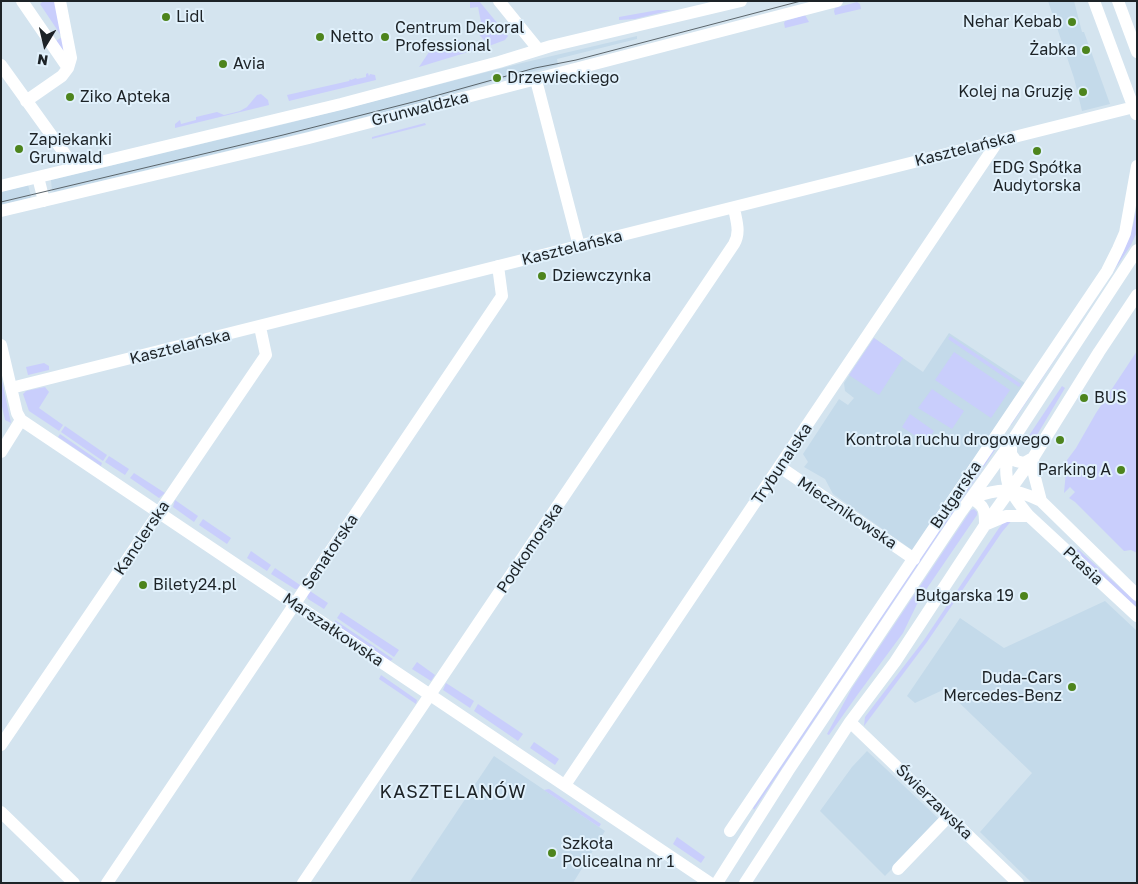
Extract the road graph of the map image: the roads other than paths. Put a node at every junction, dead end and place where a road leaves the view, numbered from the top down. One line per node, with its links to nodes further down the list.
1 (22, 1): 11 (street)
2 (60, 1): 11 (street)
3 (499, 1): 8 (street)
4 (741, 1): 8 (street, Grunwaldzka)
5 (837, 1): 12 (street, Grunwaldzka)
6 (1094, 1): 14 (street)
7 (1118, 1): 9 (street)
8 (538, 50): 17 (street, Grunwaldzka)
9 (1137, 52)
10 (1, 65): 13 (street)
11 (68, 68): 13 (street)
12 (536, 80): 20 (street, Grunwaldzka); 23 (street)
13 (26, 101): 17 (street)
14 (1135, 111): 15 (street, Kasztelańska)
15 (998, 141): 21 (street, Kasztelańska); 34 (street, Trybunalska)
16 (1137, 166): 41 (street, Bułgarska)
17 (74, 168): 18 (street, Grunwaldzka)
18 (38, 177): 19 (street, Grunwaldzka); 20 (street)
19 (1, 186)
20 (44, 201): 22 (street, Grunwaldzka)
21 (734, 208): 23 (street, Kasztelańska); 45 (street, Podkomorska)
22 (1, 211)
23 (579, 246): 25 (street, Kasztelańska)
24 (1137, 250): 31 (street, Bułgarska)
25 (498, 266): 27 (street, Kasztelańska); 43 (street, Senatorska)
26 (1137, 295): 33 (street)
27 (260, 327): 29 (street, Kasztelańska); 38 (street, Kanclerska)
28 (1, 345): 29 (street)
29 (11, 388): 30 (street)
30 (21, 420): 32 (street); 38 (street, Marszałkowska)
31 (1011, 443): 33 (street); 35 (street, Ptasia); 36 (street, Bułgarska)
32 (1, 452)
33 (1033, 458): 35 (street); 37 (street)
34 (780, 467): 41 (street, Miecznikowska); 48 (street, Trybunalska)
35 (1010, 490): 36 (street, Ptasia); 37 (street, Ptasia); 39 (street, Ptasia); 40 (street)
36 (971, 498): 40 (street, Bułgarska); 52 (street, Bułgarska)
37 (1041, 501): 42 (street, Ptasia)
38 (160, 512): 43 (street, Marszałkowska); 47 (street, Kanclerska)
39 (1029, 516): 40 (street); 44 (street, Ptasia)
40 (985, 525): 46 (street)
41 (914, 559): 49 (street, Bułgarska)
42 (1137, 595)
43 (295, 604): 45 (street, Marszałkowska); 56 (street, Senatorska)
44 (1137, 616)
45 (430, 695): 48 (street, Marszałkowska); 57 (street, Podkomorska)
46 (850, 722): 51 (street, Świerzawska); 60 (street)
47 (1, 745)
48 (565, 785): 58 (street, Marszałkowska)
49 (743, 811): 52 (street); 53 (street, Bułgarska)
50 (1, 812): 55 (street)
51 (948, 817): 54 (street); 61 (street, Świerzawska)
52 (757, 819): 59 (street, Bułgarska)
53 (730, 831)
54 (898, 870)
55 (74, 883)
56 (107, 883)
57 (303, 883)
58 (710, 883)
59 (717, 883)
60 (745, 883)
61 (1018, 883)

